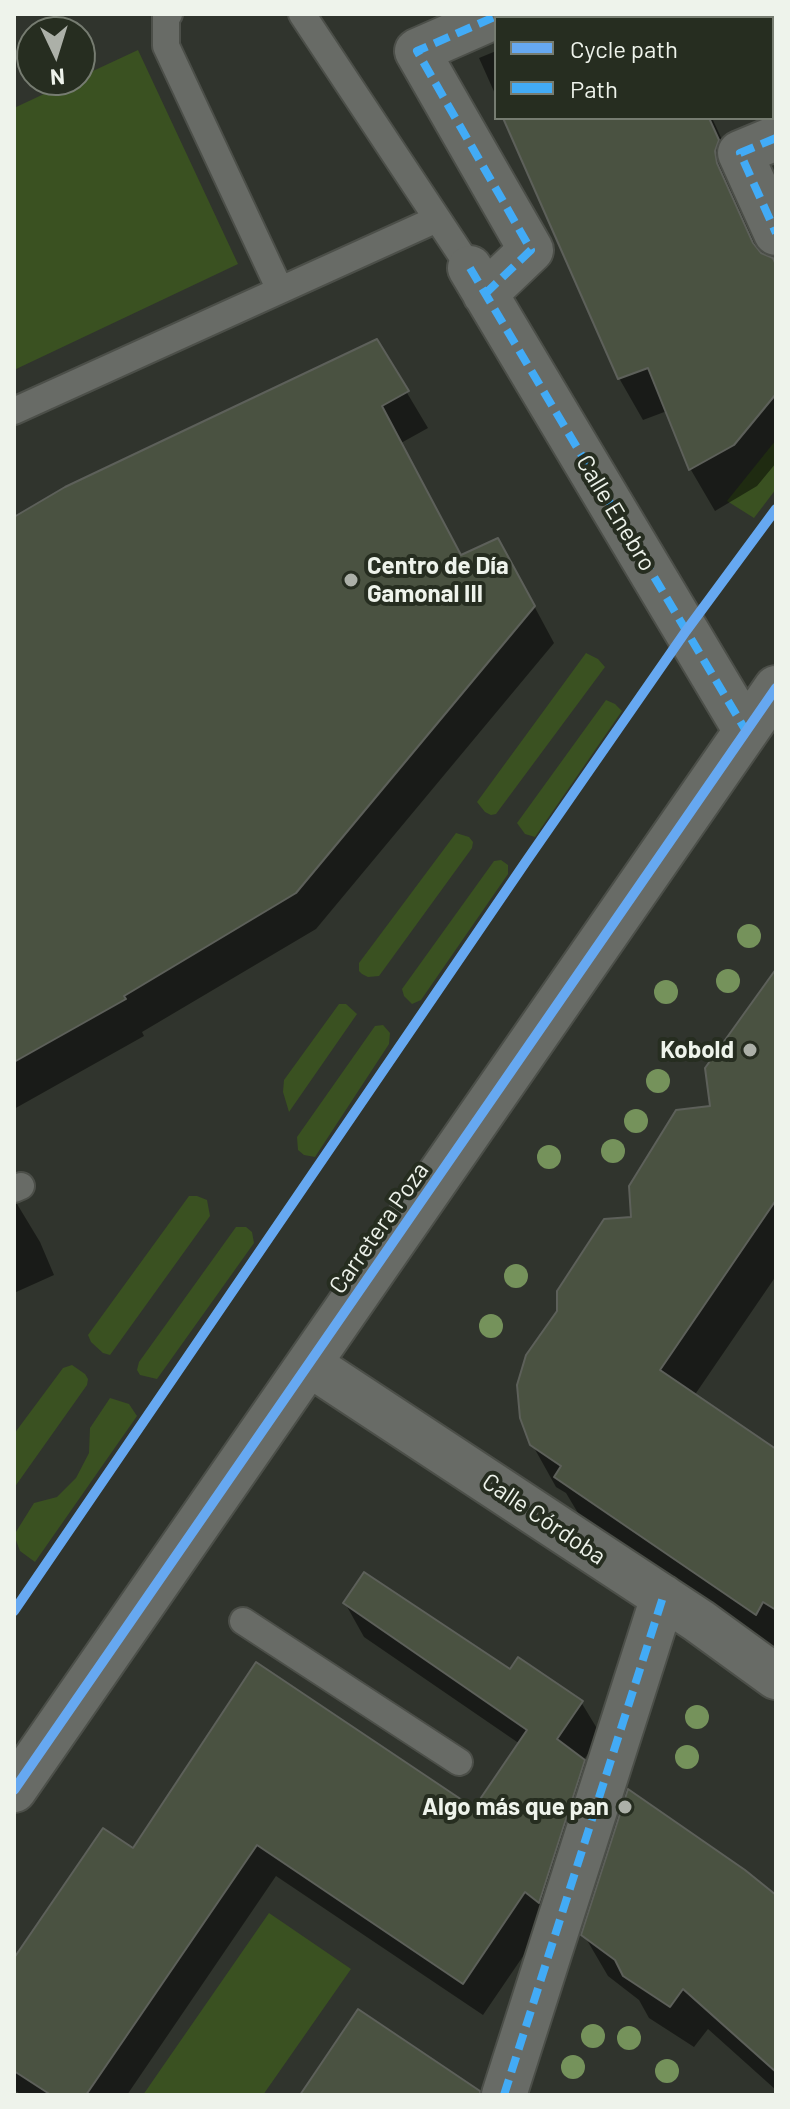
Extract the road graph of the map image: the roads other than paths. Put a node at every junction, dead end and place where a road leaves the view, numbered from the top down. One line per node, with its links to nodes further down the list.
1 (169, 14): 8 (lane)
2 (302, 14): 5 (lane)
3 (494, 17): 7 (street)
4 (776, 138): 6 (street)
5 (437, 219): 7 (lane); 8 (lane)
6 (776, 233)
7 (478, 281): 11 (street, Calle Enebro)
8 (280, 290): 9 (lane)
9 (14, 411)
10 (776, 688): 11 (street, Carretera Poza)
11 (746, 731): 12 (street, Carretera Poza)
12 (309, 1364): 13 (street, Calle Córdoba); 17 (street, Carretera Poza)
13 (663, 1597): 15 (street, Calle Córdoba); 18 (street)
14 (243, 1621): 16 (lane)
15 (776, 1677)
16 (459, 1762)
17 (14, 1790)
18 (504, 2095)

